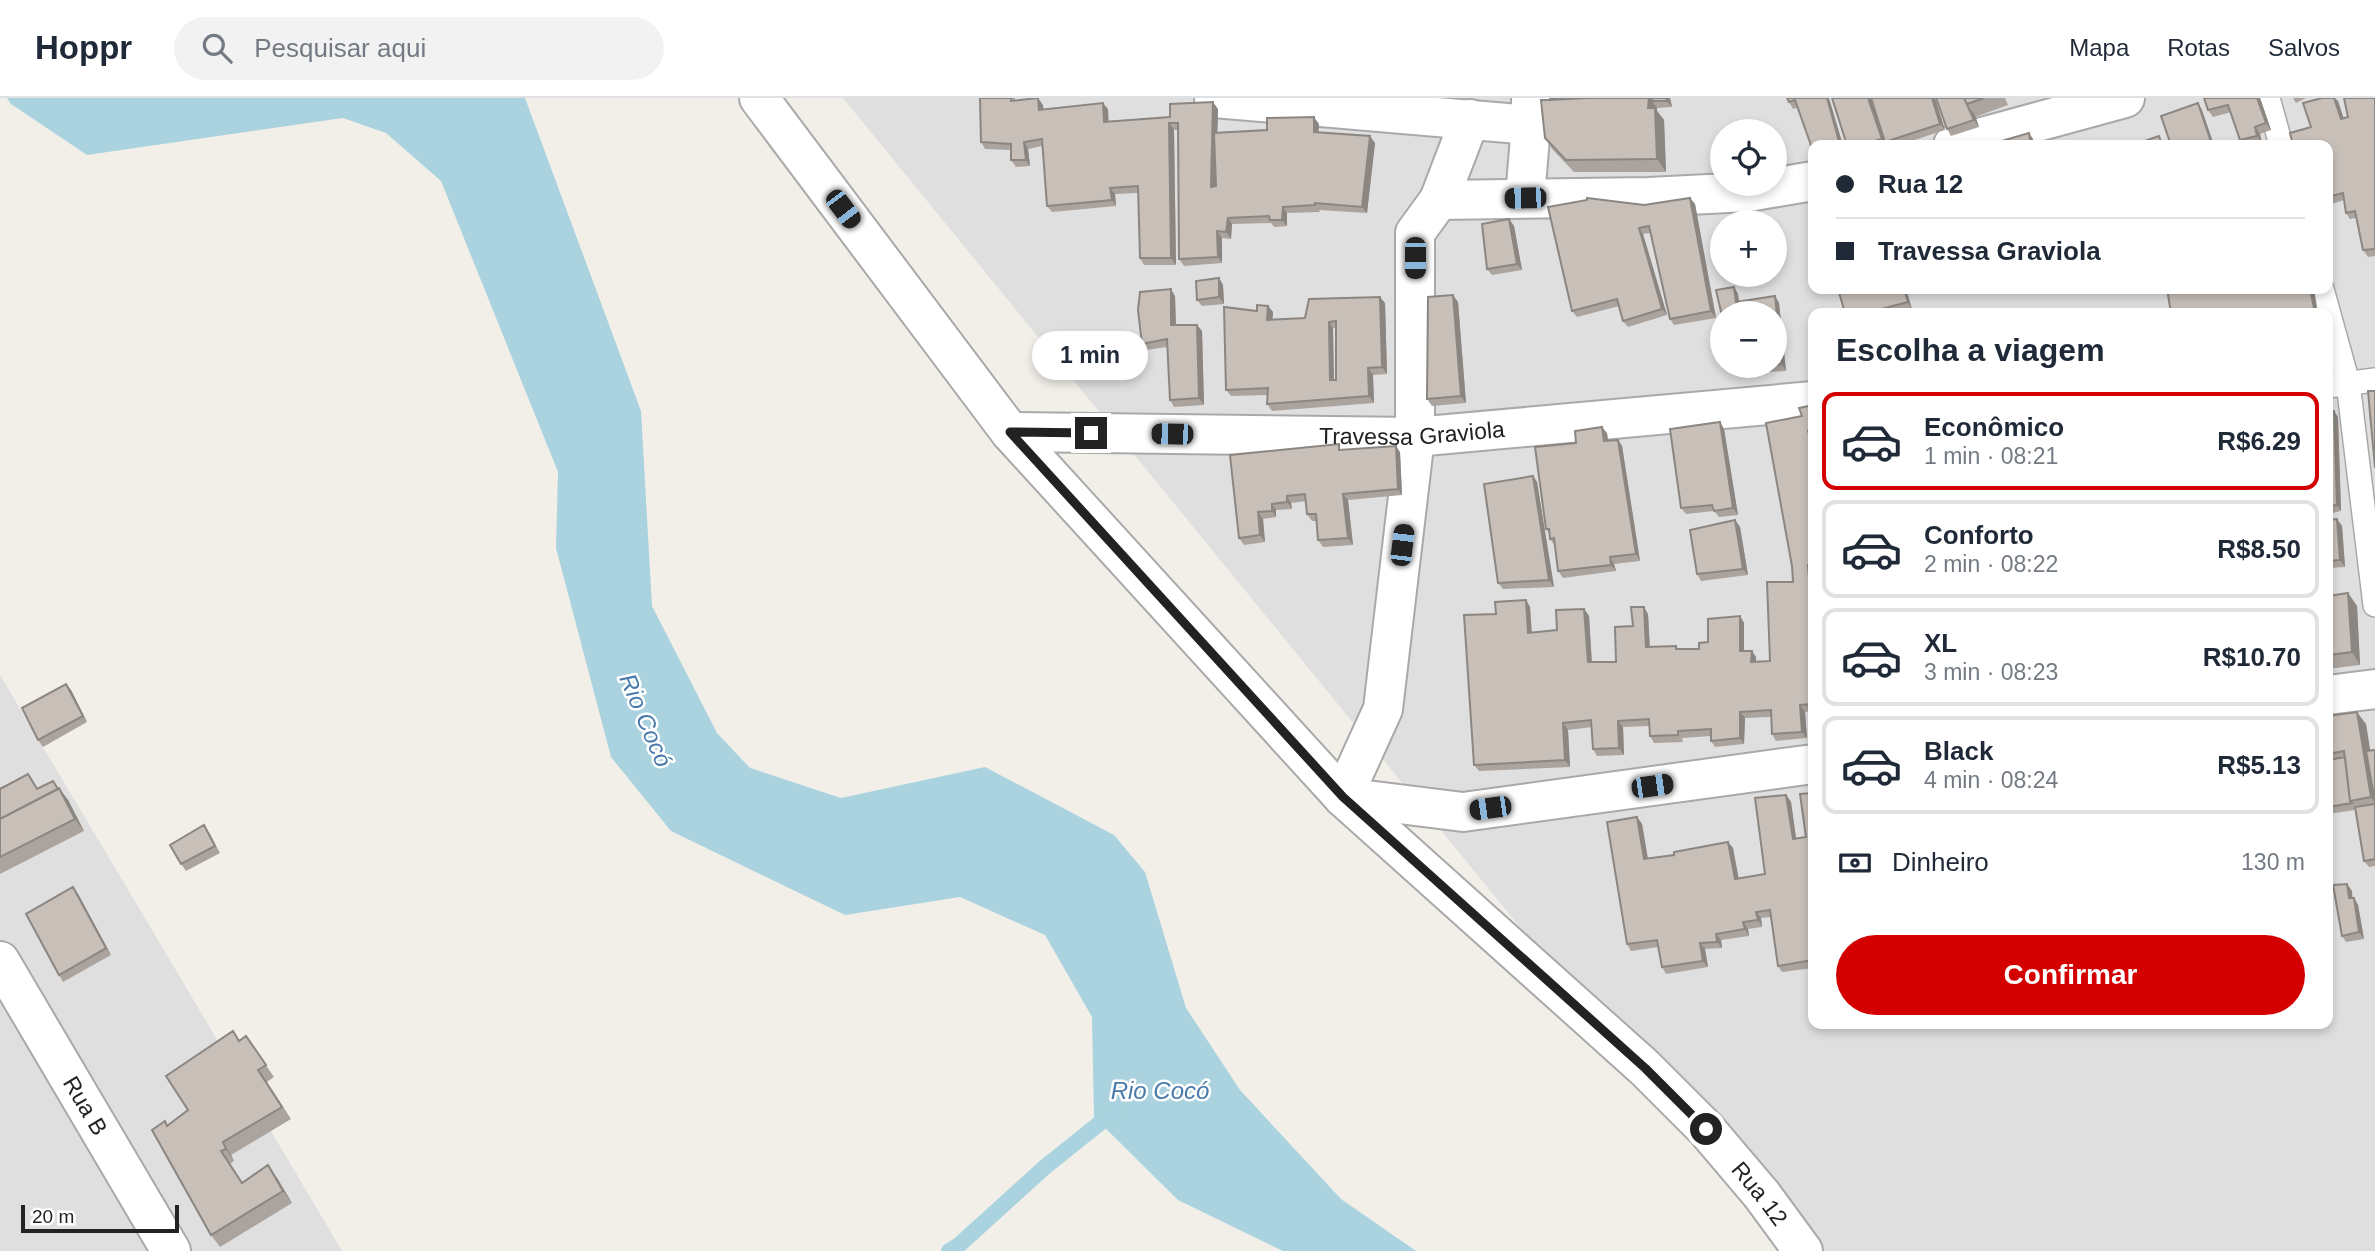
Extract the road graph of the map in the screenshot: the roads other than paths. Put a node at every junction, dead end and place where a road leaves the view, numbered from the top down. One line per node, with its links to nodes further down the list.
1 (759, 98): 16 (street, Rua 12)
2 (1214, 98): 6 (street)
3 (2124, 98): 7 (street)
4 (2267, 98): 8 (lane)
5 (1531, 111): 6 (street); 10 (street)
6 (1470, 119): 11 (street)
7 (1971, 140)
8 (2280, 140)
9 (1808, 182): 10 (street)
10 (1525, 198): 11 (street)
11 (1439, 200): 17 (street)
12 (2333, 355): 14 (lane)
13 (2375, 380): 14 (lane)
14 (2338, 385): 18 (lane)
15 (1808, 401): 17 (street, Travessa Graviola)
16 (1010, 432): 17 (street, Travessa Graviola); 22 (street, Rua 12)
17 (1415, 436): 22 (street)
18 (2375, 605)
19 (2375, 689): 20 (street)
20 (2333, 694)
21 (1808, 765): 22 (street)
22 (1343, 797): 25 (street, Rua 12)
23 (0, 961): 24 (street, Rua B)
24 (171, 1251)
25 (1803, 1251)

